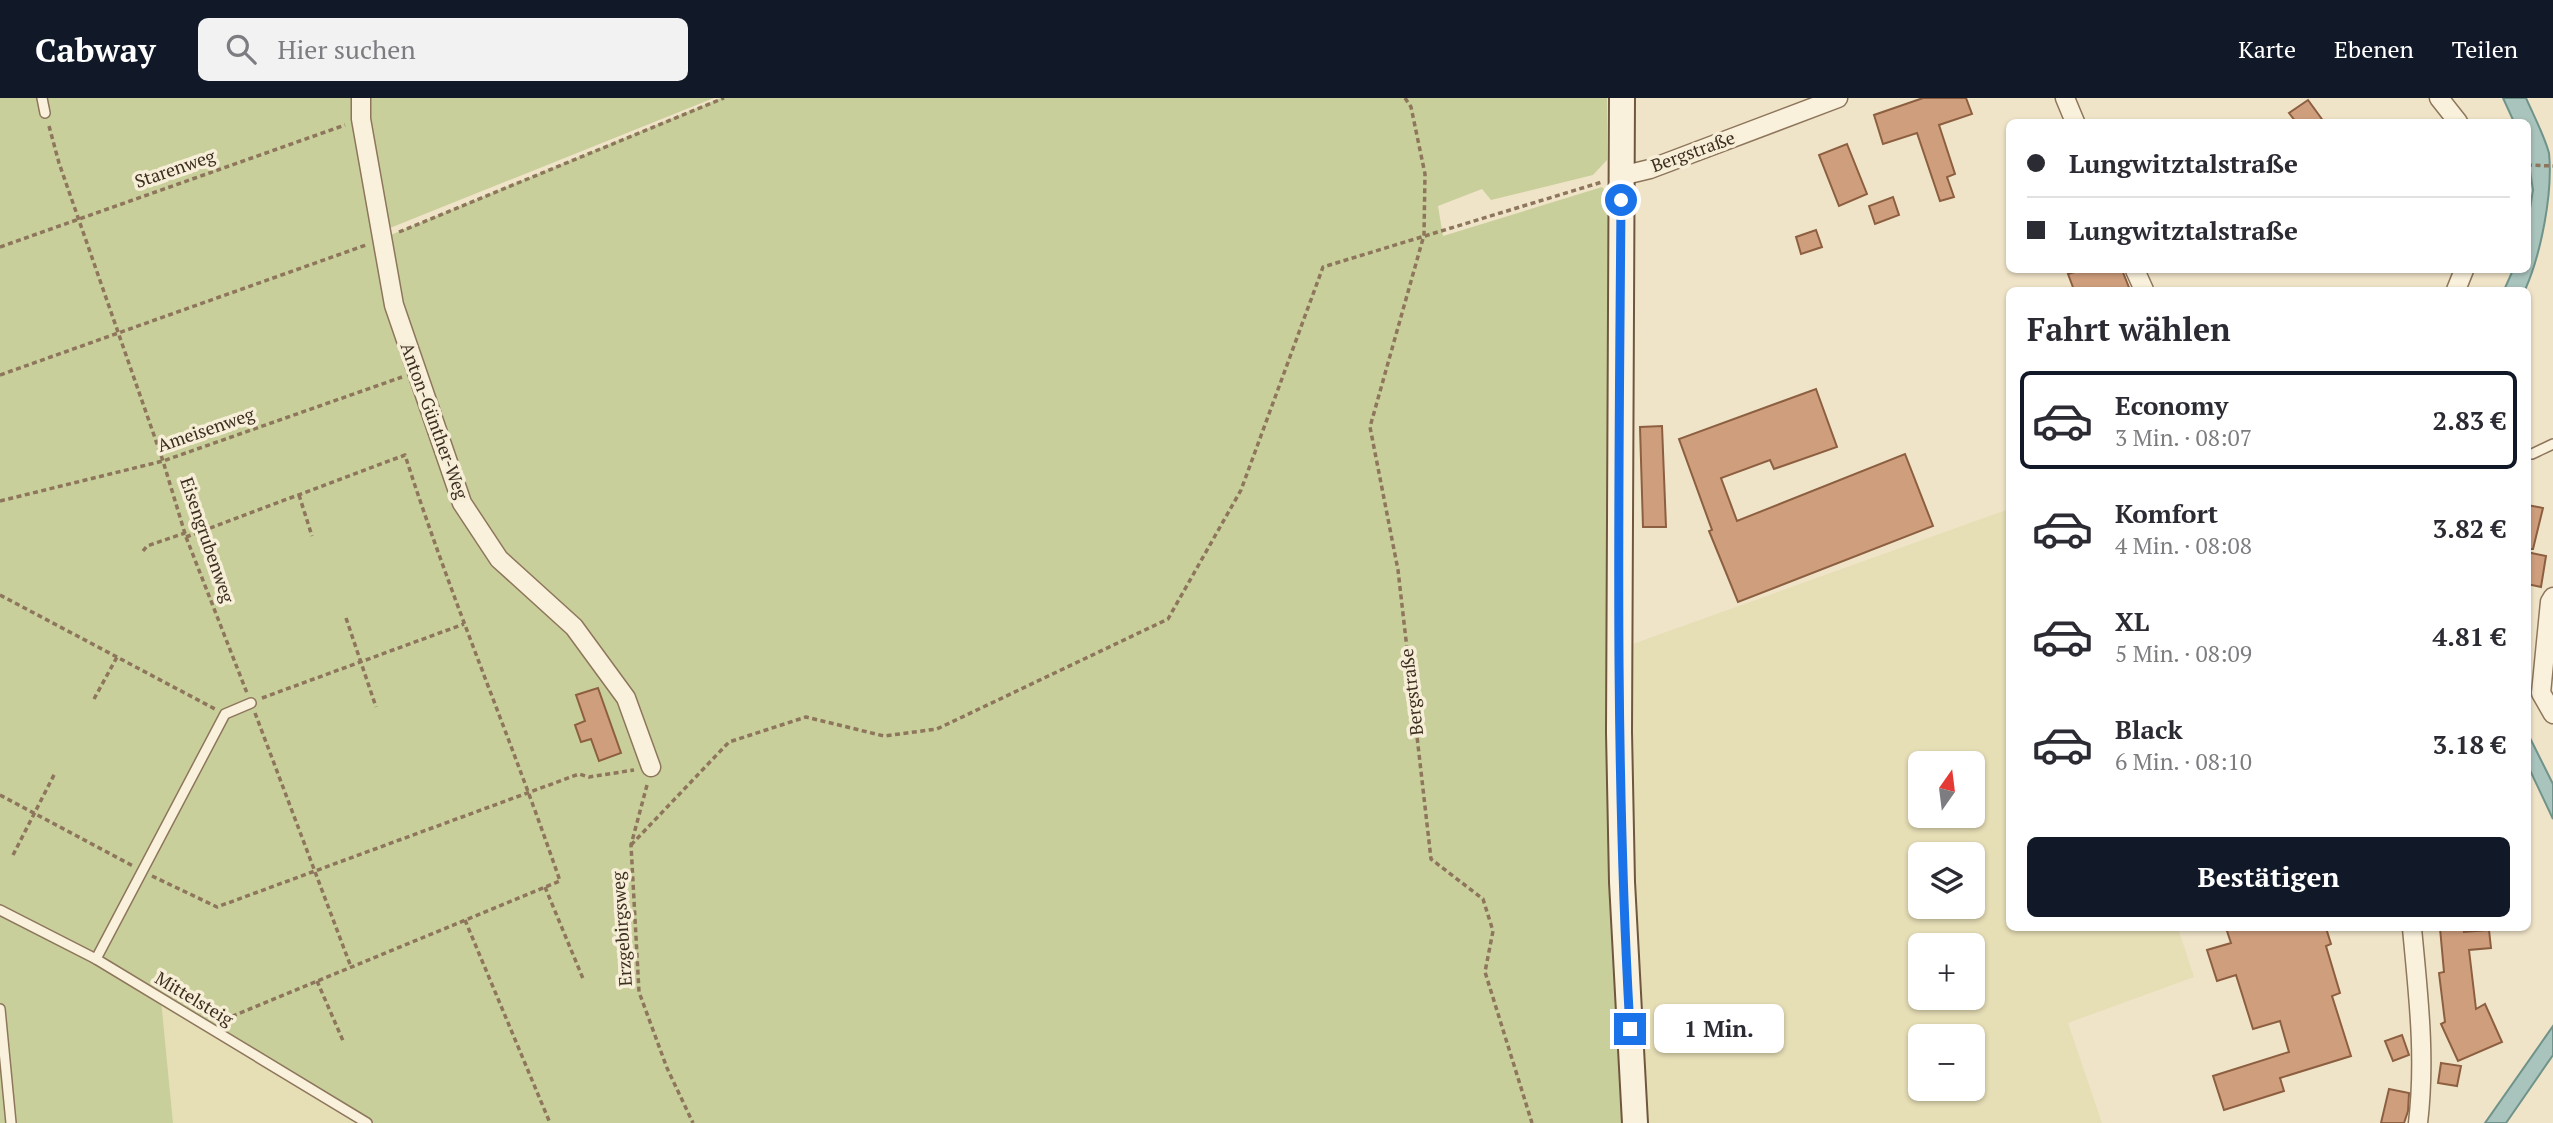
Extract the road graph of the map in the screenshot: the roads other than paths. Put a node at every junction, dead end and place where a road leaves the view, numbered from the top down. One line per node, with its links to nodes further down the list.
1 (42, 98): 7 (lane)
2 (362, 98): 16 (street, Anton-Günther-Weg)
3 (1622, 98): 10 (main road)
4 (1838, 98): 10 (street, Bergstraße)
5 (2065, 98): 8 (street)
6 (2439, 98): 9 (street)
7 (45, 114)
8 (2074, 119)
9 (2456, 119)
10 (1621, 176): 23 (main road)
11 (2553, 443): 12 (lane)
12 (2532, 454)
13 (2553, 597): 15 (street)
14 (251, 703): 19 (lane)
15 (2553, 714)
16 (651, 767)
17 (0, 910): 19 (lane, Mittelsteig)
18 (2412, 931): 24 (street)
19 (96, 958): 22 (lane, Mittelsteig)
20 (0, 1009): 21 (lane)
21 (11, 1123)
22 (367, 1123)
23 (1635, 1123)
24 (2417, 1123)

